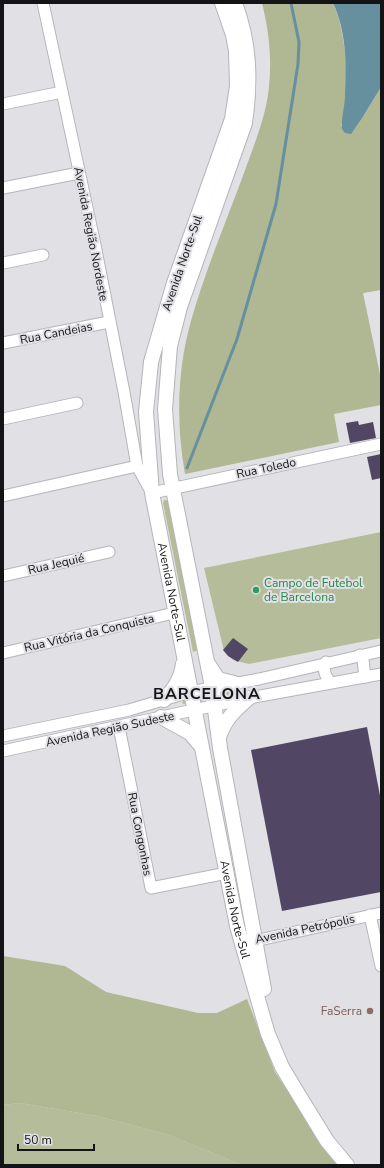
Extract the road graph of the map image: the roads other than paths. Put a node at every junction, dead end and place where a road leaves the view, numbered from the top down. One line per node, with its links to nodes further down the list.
1 (43, 3): 4 (street, Avenida Região Nordeste)
2 (222, 3): 17 (main road, Avenida Norte-Sul)
3 (235, 3): 16 (main road, Avenida Norte-Sul)
4 (62, 92): 5 (street); 6 (street, Avenida Região Nordeste)
5 (3, 104)
6 (79, 173): 7 (street); 10 (street, Avenida Região Nordeste)
7 (3, 188)
8 (43, 255): 9 (street)
9 (3, 262)
10 (109, 322): 11 (street, Rua Candeias); 15 (street, Avenida Região Nordeste)
11 (3, 343)
12 (77, 403): 13 (street)
13 (3, 419)
14 (381, 444): 16 (street, Rua Toledo)
15 (137, 466): 17 (street, Avenida Região Nordeste); 18 (street)
16 (173, 487): 17 (street, Rua Toledo); 25 (main road, Avenida Norte-Sul)
17 (152, 493): 21 (main road, Avenida Norte-Sul)
18 (3, 496)
19 (109, 552): 20 (street, Rua Jequié)
20 (3, 576)
21 (174, 613): 23 (street, Rua Vitória da Conquista); 26 (main road, Avenida Norte-Sul)
22 (381, 651): 24 (street, Avenida Região Sudeste)
23 (3, 653)
24 (360, 655): 27 (street, Avenida Região Sudeste); 29 (street)
25 (206, 658): 30 (main road); 32 (main road, Avenida Norte-Sul)
26 (183, 660): 33 (main road, Avenida Norte-Sul); 35 (main road)
27 (326, 662): 30 (street, Avenida Região Sudeste); 31 (street)
28 (381, 674): 29 (street, Avenida Região Sudeste)
29 (365, 677): 31 (street, Avenida Região Sudeste)
30 (234, 683): 32 (street, Avenida Região Sudeste)
31 (330, 683): 34 (street, Avenida Região Sudeste)
32 (212, 687): 33 (street, Avenida Região Sudeste); 36 (main road, Avenida Norte-Sul)
33 (190, 692): 35 (street, Avenida Região Sudeste); 37 (main road, Avenida Norte-Sul)
34 (249, 698): 36 (street, Avenida Região Sudeste); 41 (main road)
35 (164, 700): 40 (street, Avenida Região Sudeste)
36 (214, 705): 37 (street, Avenida Região Sudeste); 41 (main road, Avenida Norte-Sul)
37 (194, 710): 38 (street, Avenida Região Sudeste); 42 (main road, Avenida Norte-Sul)
38 (161, 717): 39 (street, Avenida Região Sudeste); 42 (main road)
39 (119, 727): 43 (street, Avenida Região Sudeste); 44 (street, Rua Congonhas)
40 (3, 736)
41 (219, 737): 48 (main road, Avenida Norte-Sul)
42 (201, 746): 44 (main road, Avenida Norte-Sul)
43 (3, 751)
44 (228, 873): 47 (main road, Avenida Norte-Sul)
45 (381, 913): 46 (street, Avenida Petrópolis)
46 (370, 915): 48 (street, Avenida Petrópolis); 49 (street)
47 (237, 926): 48 (street, Avenida Petrópolis); 50 (main road, Avenida Norte-Sul)
48 (255, 942): 51 (main road, Avenida Norte-Sul)
49 (381, 966)
50 (347, 1165)
51 (359, 1165)

